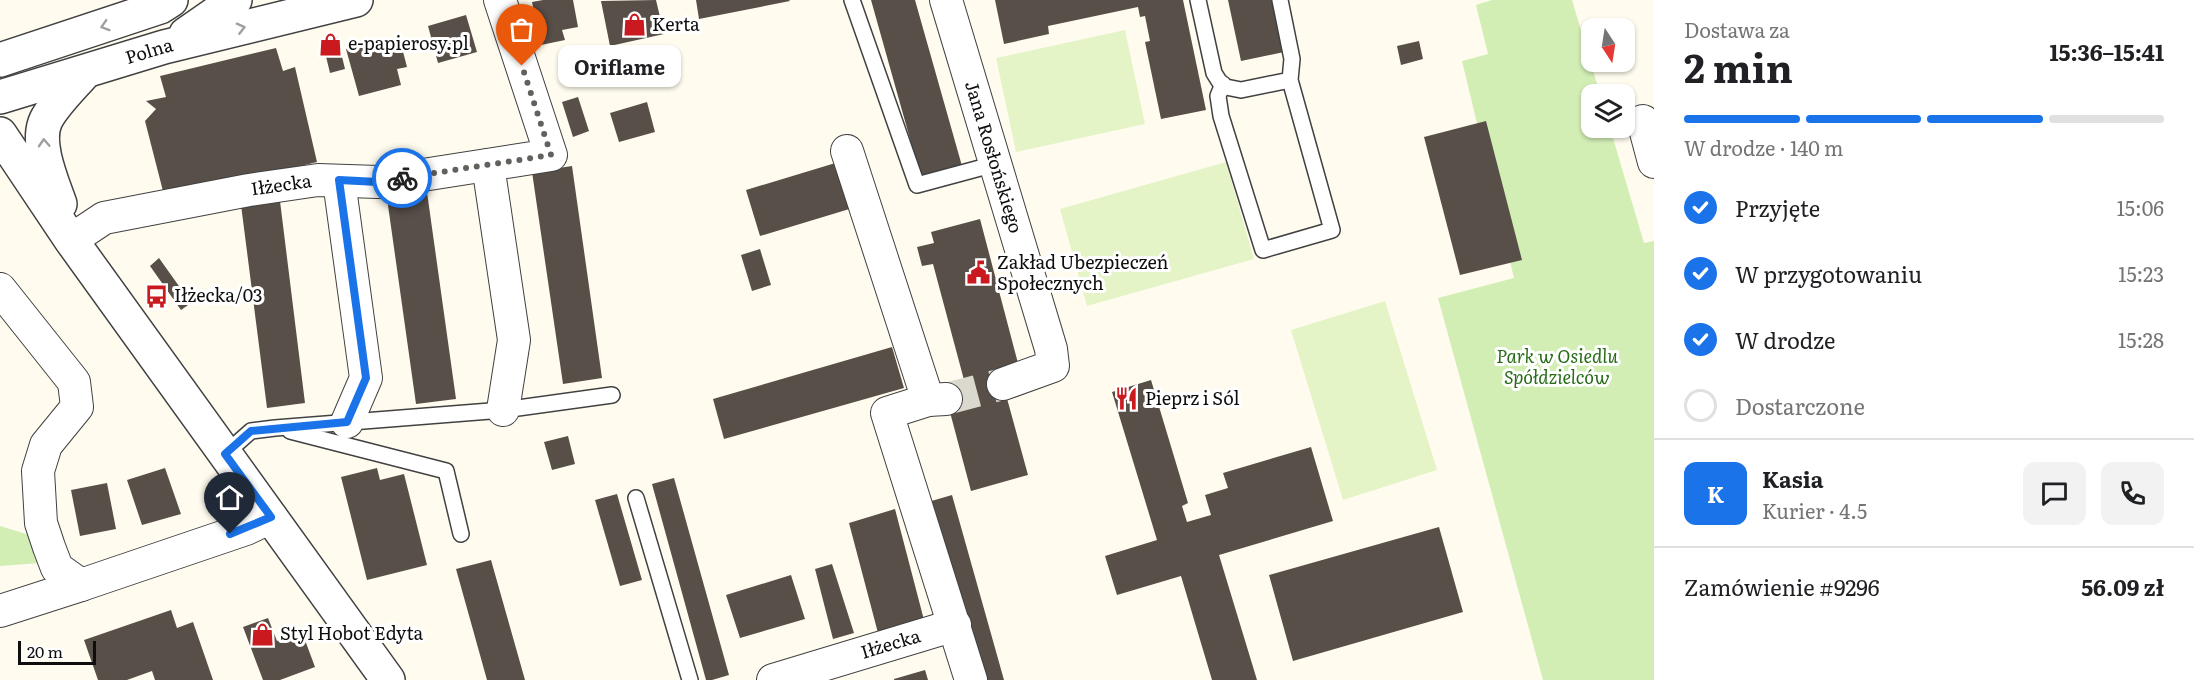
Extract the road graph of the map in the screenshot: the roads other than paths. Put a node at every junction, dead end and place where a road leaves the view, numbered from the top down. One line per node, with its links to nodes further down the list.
1 (171, 0): 11 (street, one-way to 11)
2 (235, 0): 10 (street)
3 (356, 0): 9 (street, Polna)
4 (500, 0): 21 (street, Iłżecka)
5 (852, 0): 20 (lane)
6 (946, 0): 20 (street, Jana Rosłońskiego)
7 (1198, 0): 14 (lane)
8 (1280, 0): 13 (lane)
9 (291, 7): 10 (street, Polna, one-way to 9)
10 (164, 47): 12 (street, Polna)
11 (0, 60)
12 (85, 72): 15 (street, Polna); 24 (street, one-way to 12)
13 (1290, 80): 14 (lane); 14 (lane)
14 (1223, 84)
15 (0, 97)
16 (1642, 121): 19 (street)
17 (0, 134): 24 (street)
18 (848, 151): 37 (street)
19 (1654, 162)
20 (995, 164): 26 (street, Jana Rosłońskiego)
21 (488, 165): 23 (street, Iłżecka); 28 (street)
22 (0, 174): 24 (street)
23 (339, 180): 24 (street, Iłżecka); 29 (street)
24 (71, 240): 31 (street)
25 (0, 289): 35 (street)
26 (1003, 384)
27 (612, 395): 28 (lane)
28 (503, 410): 29 (lane)
29 (347, 422): 30 (lane)
30 (275, 428): 31 (lane); 34 (lane)
31 (225, 454): 33 (street)
32 (636, 498): 39 (lane)
33 (271, 517): 35 (street); 38 (street)
34 (461, 534)
35 (81, 585): 36 (street)
36 (0, 611)
37 (955, 625): 40 (street, Iłżecka); 41 (street)
38 (388, 680)
39 (690, 680)
40 (773, 680)
41 (971, 680)

